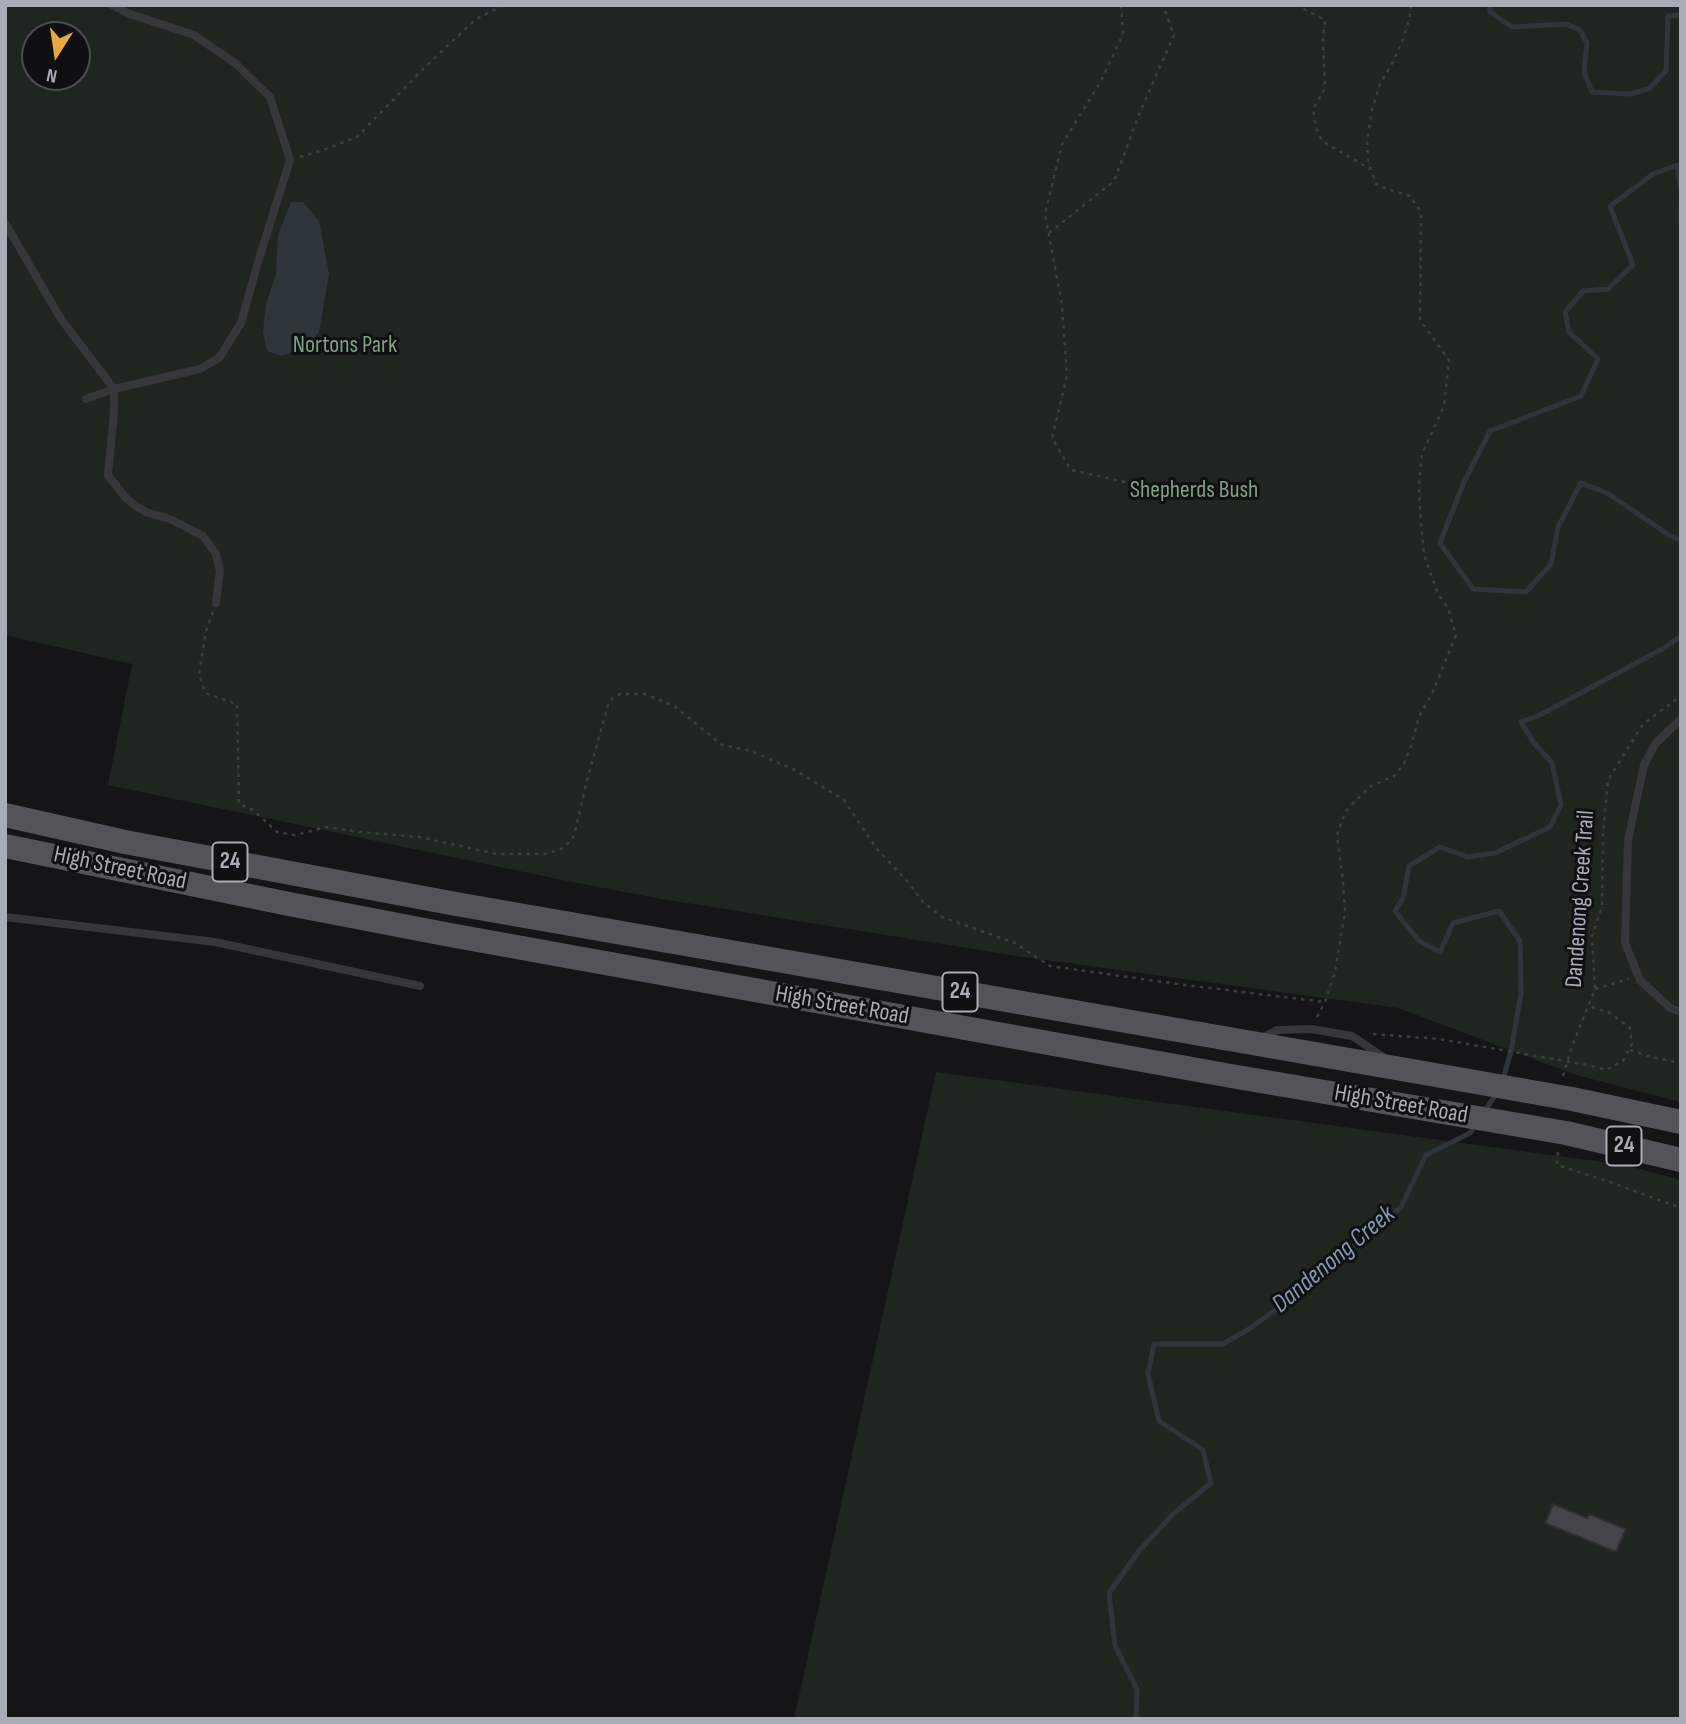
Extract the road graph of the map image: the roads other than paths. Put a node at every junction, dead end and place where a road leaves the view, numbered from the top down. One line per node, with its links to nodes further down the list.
1 (112, 5): 3 (lane)
2 (5, 223): 3 (lane)
3 (114, 389): 4 (lane); 5 (lane)
4 (86, 399)
5 (216, 603)
6 (1681, 719): 13 (lane)
7 (5, 816): 9 (main road, High Street Road / 24)
8 (5, 846): 11 (main road, High Street Road / 24)
9 (456, 904): 11 (main road); 14 (main road, High Street Road / 24)
10 (5, 917): 12 (lane)
11 (450, 935): 17 (main road, High Street Road / 24)
12 (420, 986)
13 (1681, 1012)
14 (1253, 1043): 15 (main road, High Street Road / 24); 15 (lane)
15 (1399, 1068): 16 (main road, High Street Road / 24)
16 (1681, 1122)
17 (1681, 1160)

